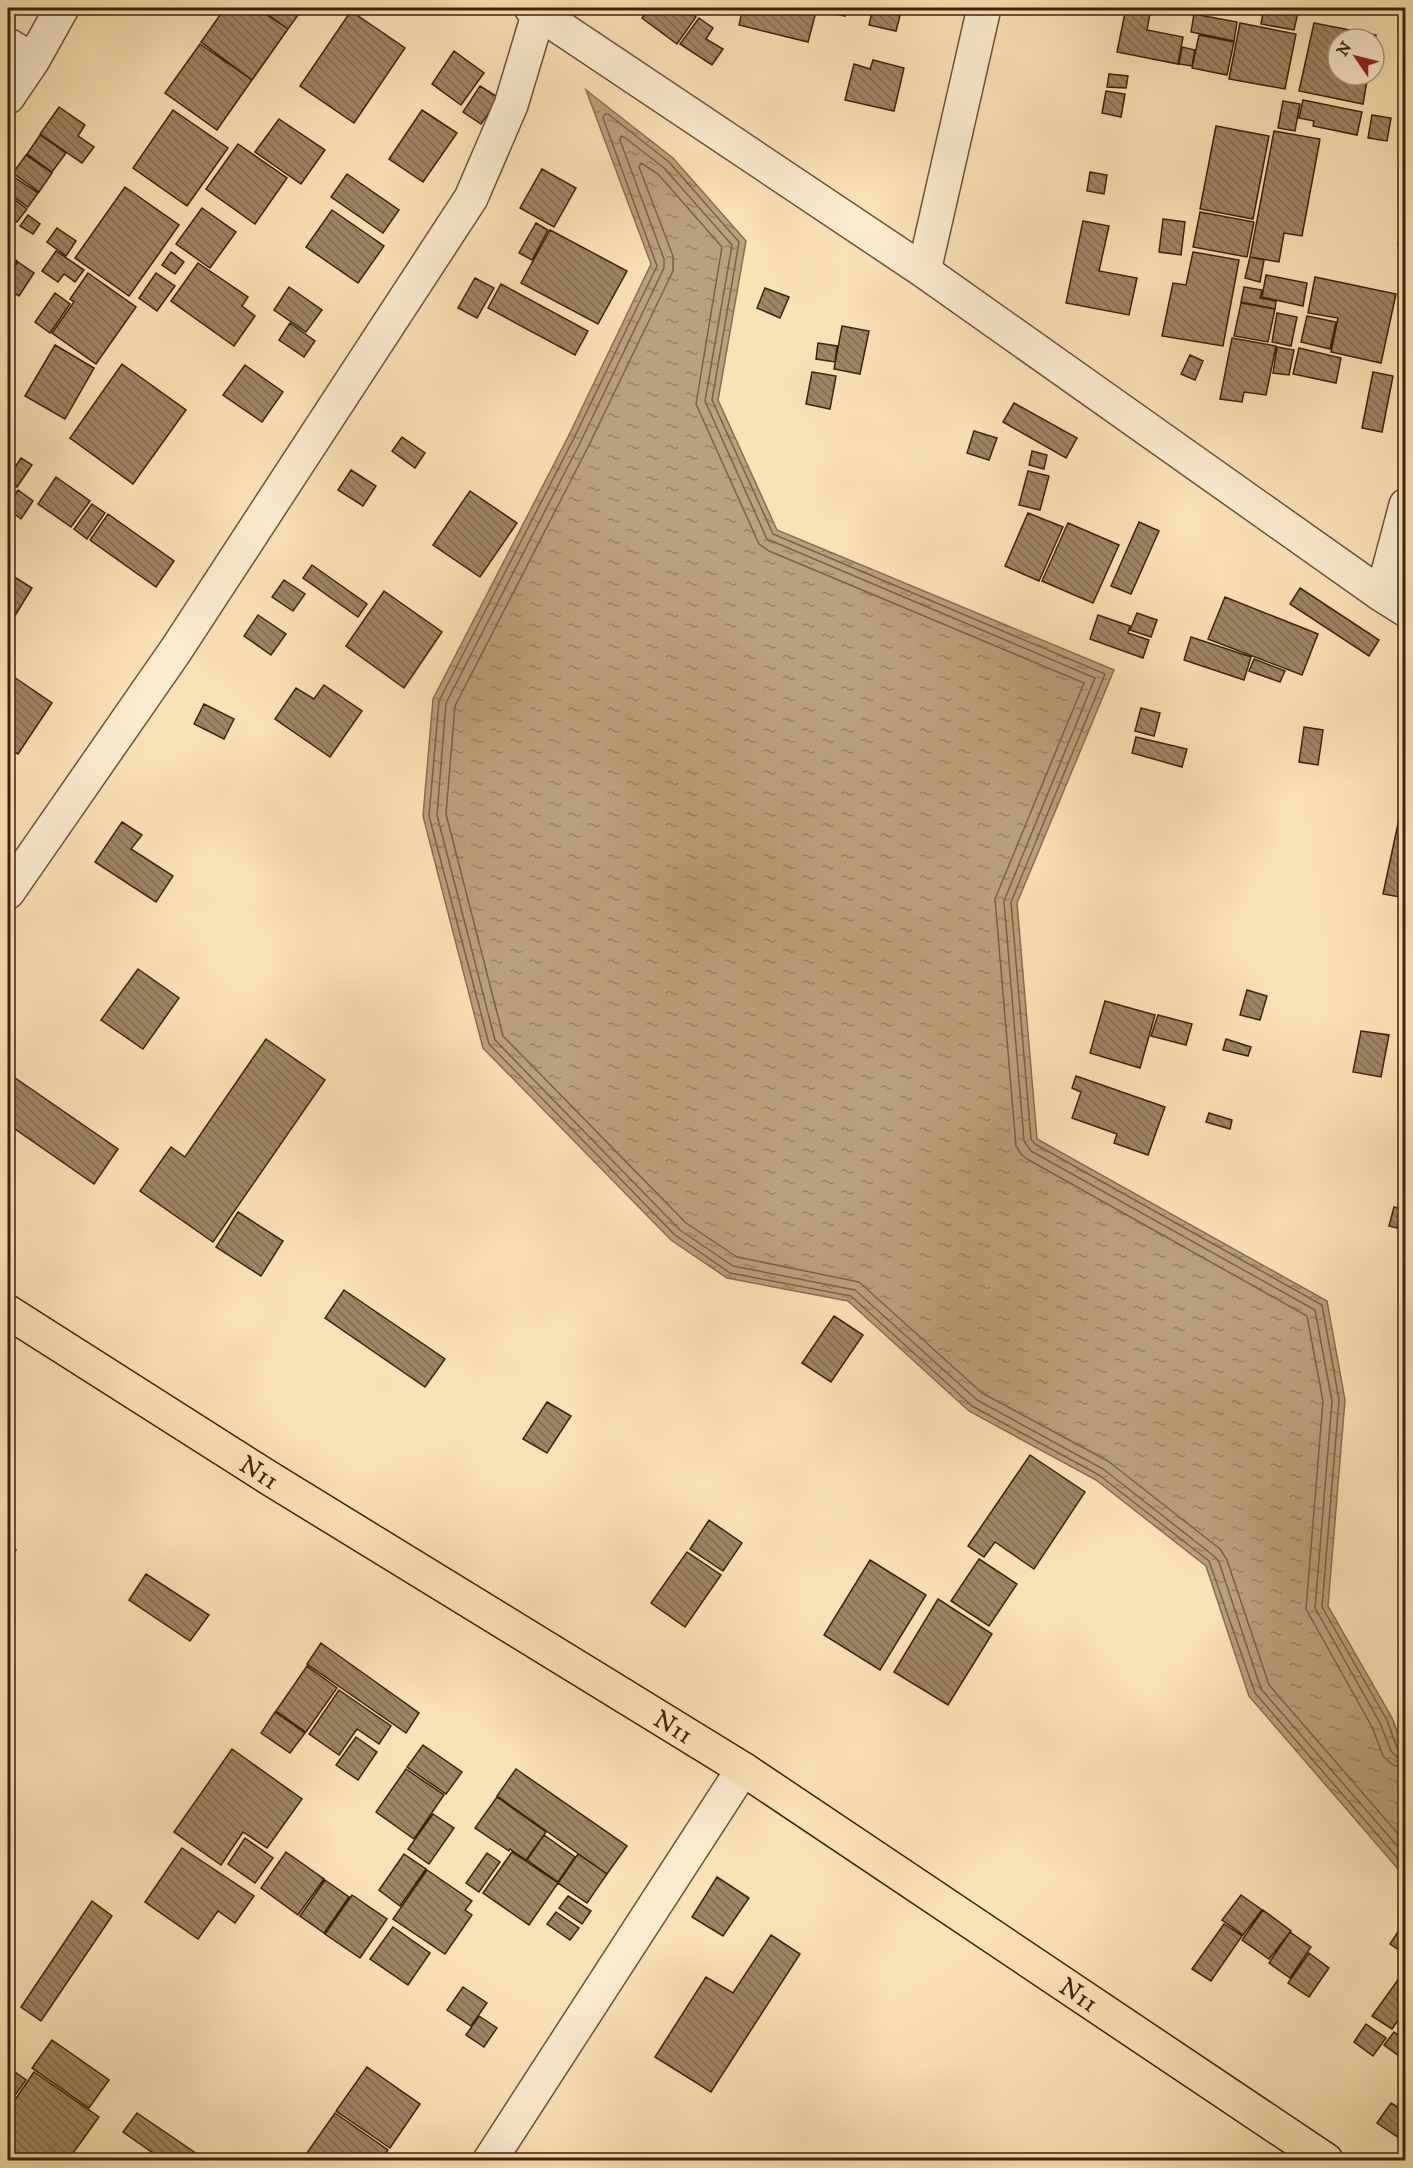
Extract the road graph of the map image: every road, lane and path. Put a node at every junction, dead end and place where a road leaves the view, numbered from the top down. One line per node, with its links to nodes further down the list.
1 (62, 8): 4 (street)
2 (984, 8): 6 (street)
3 (535, 10): 6 (street); 9 (street)
4 (20, 53): 5 (street)
5 (8, 97)
6 (924, 271): 8 (street)
7 (1406, 505): 8 (street)
8 (1394, 602)
9 (8, 892)
10 (8, 1312): 11 (main road, N11)
11 (743, 1769): 12 (street); 13 (main road, N11)
12 (490, 2160)
13 (1326, 2160)

